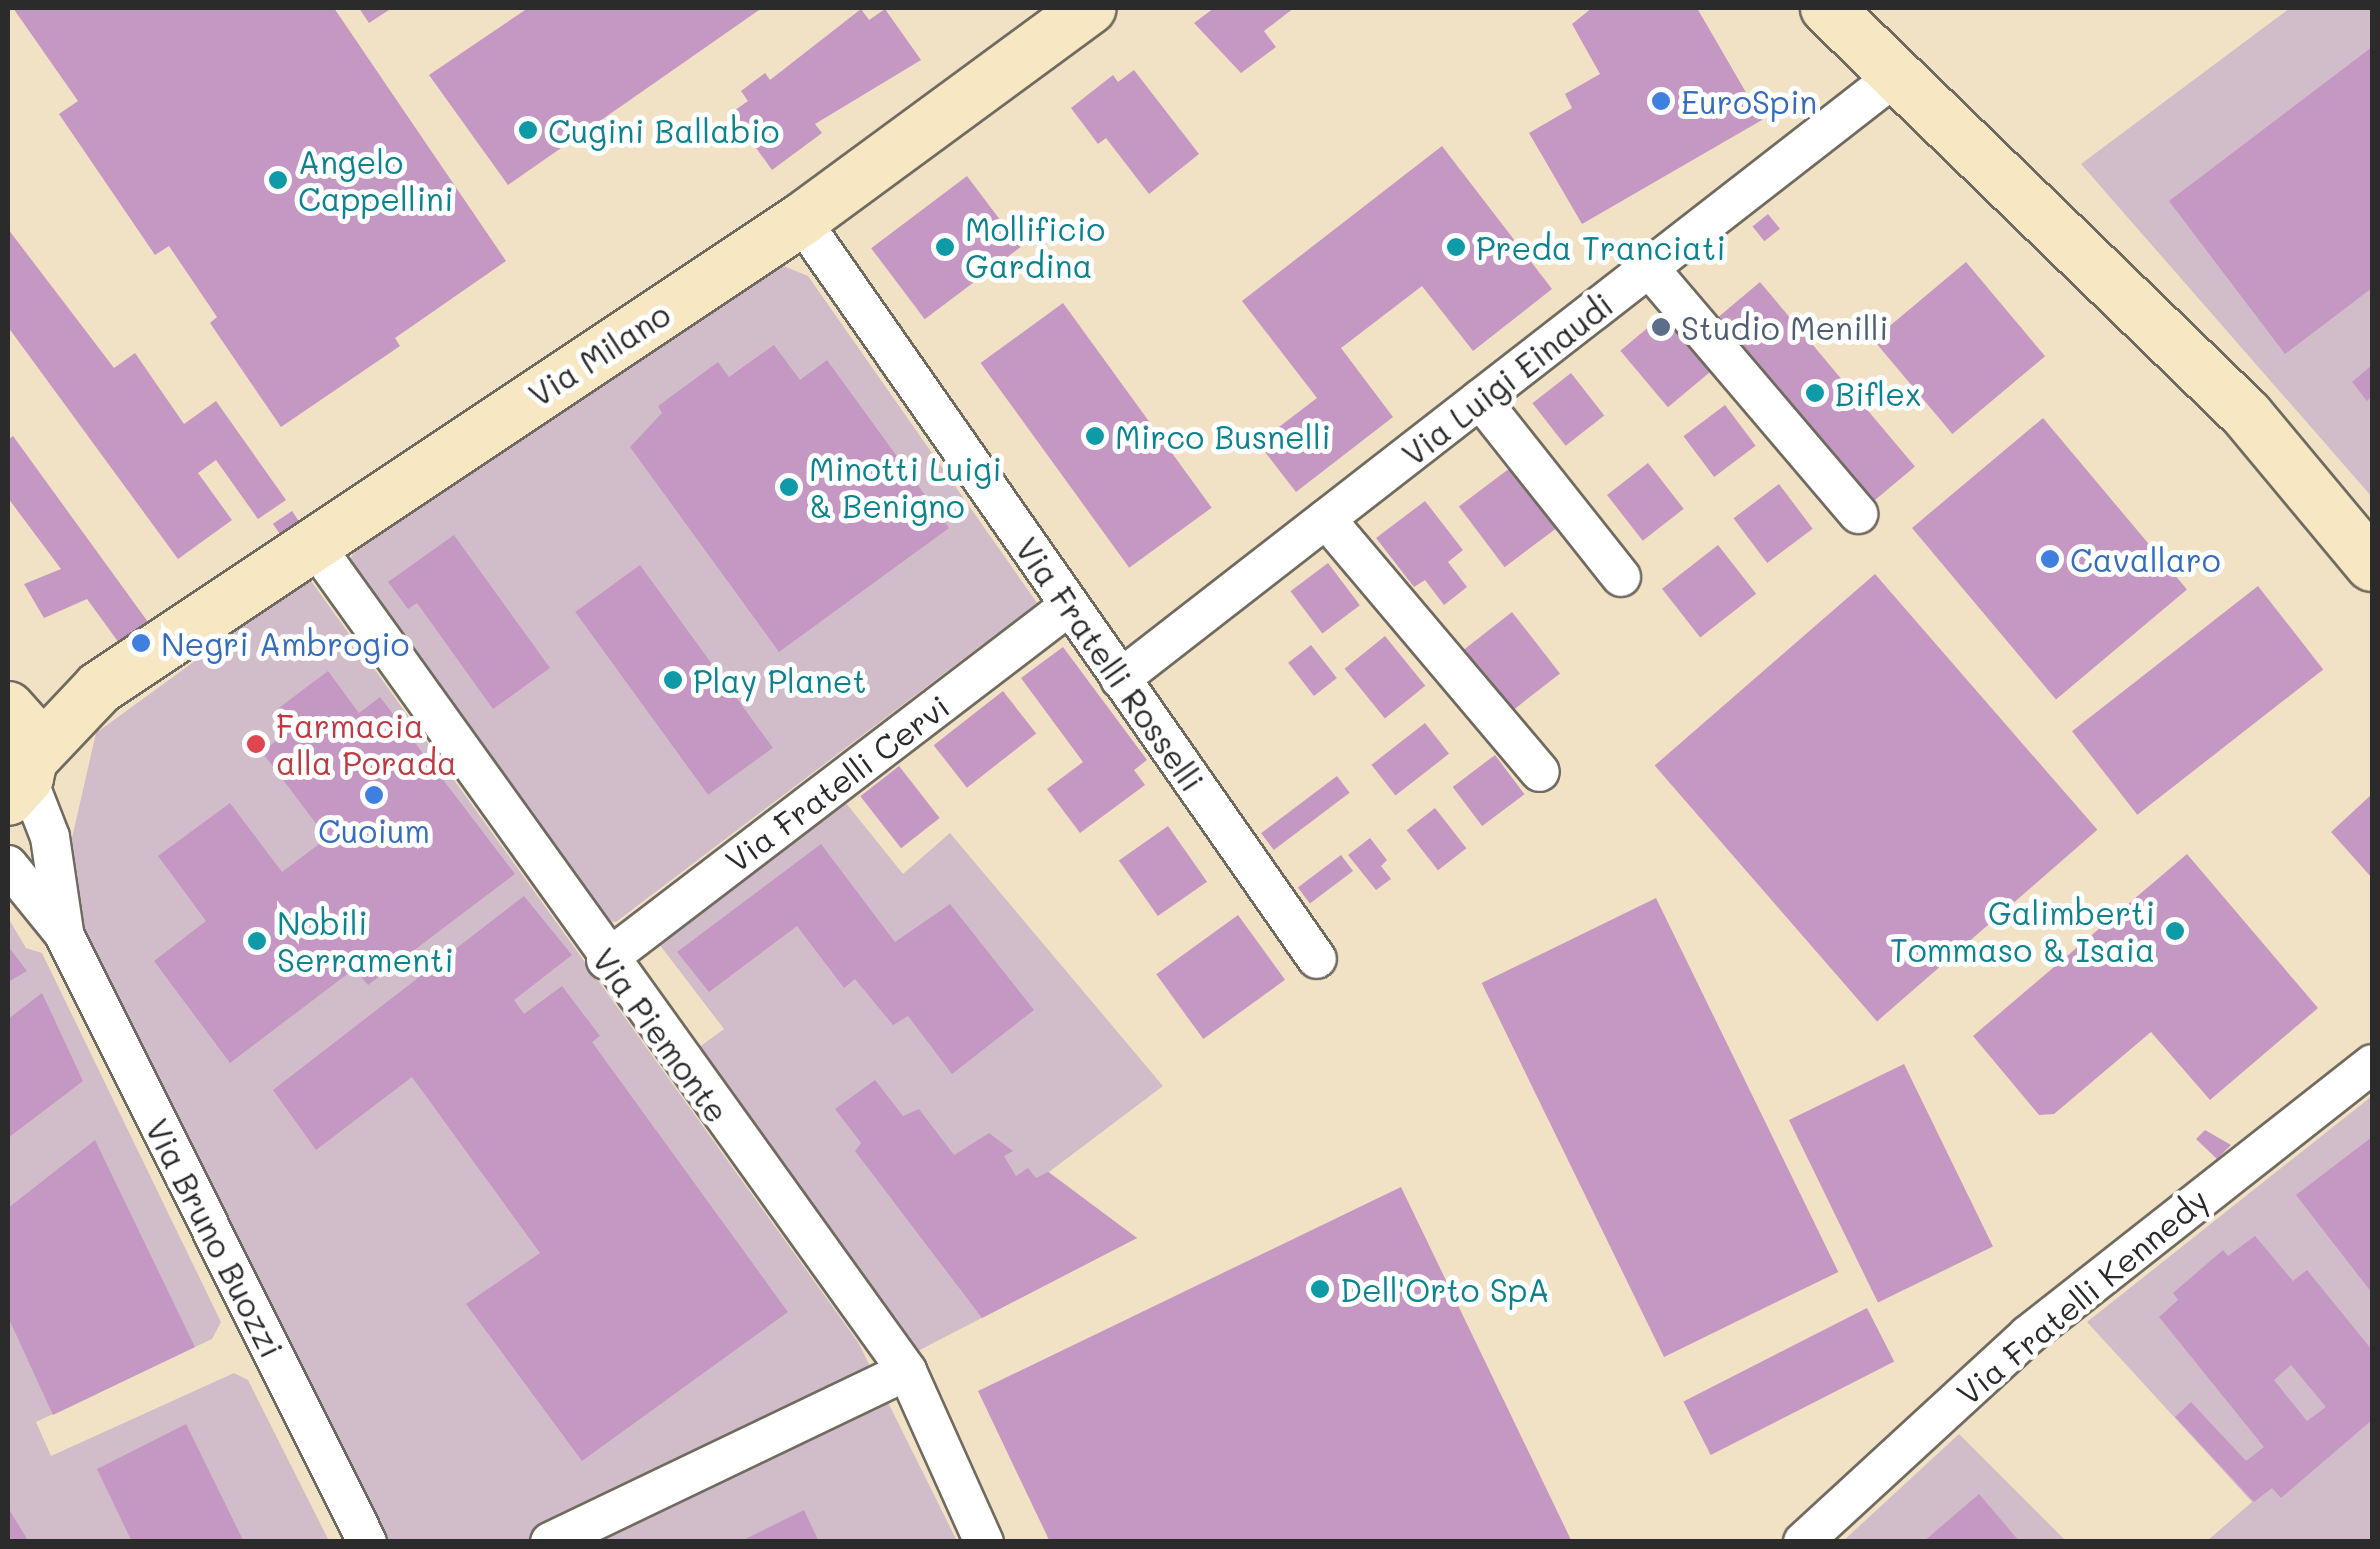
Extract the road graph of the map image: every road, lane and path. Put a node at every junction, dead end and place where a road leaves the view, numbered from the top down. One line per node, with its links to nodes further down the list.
1 (1090, 8): 4 (street, Via Milano)
2 (1827, 8): 3 (street)
3 (1893, 78): 5 (street, Via Luigi Einaudi); 10 (street)
4 (801, 220): 9 (street, Via Milano); 12 (street, Via Fratelli Rosselli)
5 (1649, 268): 6 (street, Via Luigi Einaudi); 7 (street)
6 (1480, 399): 8 (street, Via Luigi Einaudi); 11 (street)
7 (1858, 514)
8 (1326, 520): 13 (street, Via Luigi Einaudi); 16 (street)
9 (312, 543): 14 (street, Via Milano); 21 (street, Via Piemonte)
10 (2372, 565)
11 (1621, 577)
12 (1068, 606): 13 (street, Via Fratelli Rosselli); 21 (street, Via Fratelli Cervi)
13 (1120, 679): 20 (street, Via Fratelli Rosselli)
14 (99, 688): 15 (street, Via Milano); 17 (street, Via Milano)
15 (8, 706): 17 (street)
16 (1540, 772)
17 (22, 779): 19 (street, Via Bruno Buozzi)
18 (8, 865): 19 (street, Via Bruno Buozzi)
19 (64, 934): 24 (street, Via Bruno Buozzi)
20 (1317, 959)
21 (606, 960): 23 (street, Via Piemonte)
22 (2372, 1064): 27 (street, Via Fratelli Kennedy)
23 (907, 1372): 25 (street); 26 (street, Via Piemonte)
24 (367, 1542)
25 (550, 1542)
26 (984, 1542)
27 (1803, 1542)

